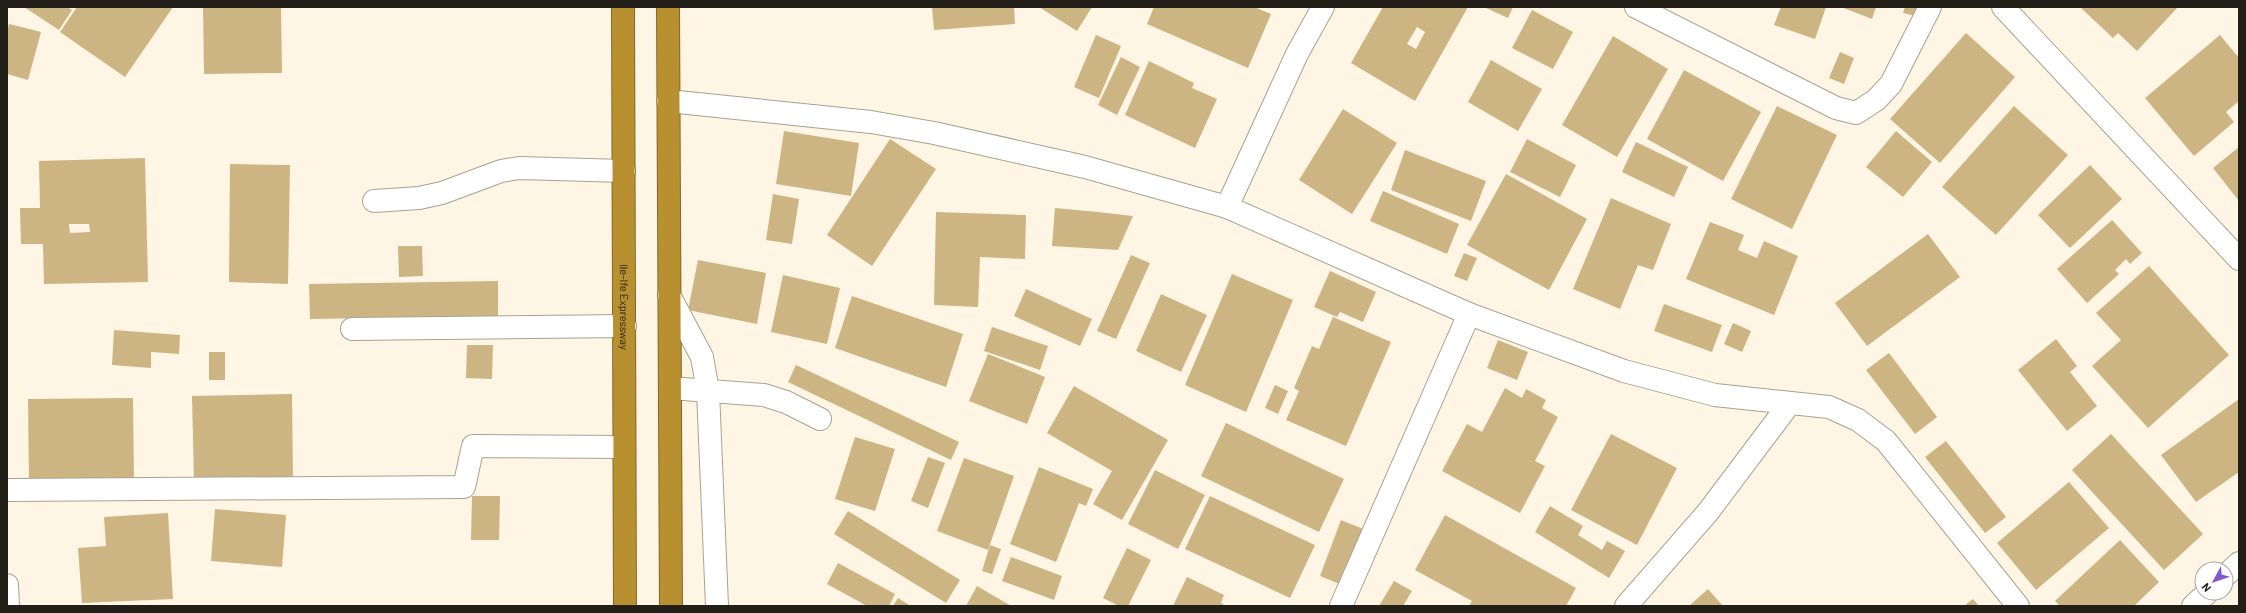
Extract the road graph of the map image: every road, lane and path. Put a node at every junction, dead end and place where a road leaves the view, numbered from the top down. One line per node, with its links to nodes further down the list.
1 (623, 7): 8 (highway, Ile-Ife Expressway)
2 (668, 7): 7 (highway)
3 (1323, 7): 10 (street)
4 (1636, 7): 5 (street)
5 (1930, 7)
6 (2004, 7): 11 (street)
7 (668, 101): 10 (street); 12 (highway)
8 (624, 171): 9 (street); 14 (highway, Ile-Ife Expressway)
9 (374, 200)
10 (1227, 207): 13 (street)
11 (2239, 259)
12 (669, 295): 16 (highway); 17 (street)
13 (1469, 314): 18 (street); 27 (street)
14 (625, 326): 15 (street); 20 (highway, Ile-Ife Expressway)
15 (352, 329)
16 (670, 388): 17 (street); 25 (highway)
17 (708, 391): 19 (street); 26 (street)
18 (1790, 403): 28 (street); 29 (street)
19 (820, 419)
20 (624, 447): 21 (street); 24 (highway, Ile-Ife Expressway)
21 (7, 490)
22 (7, 585): 23 (street)
23 (8, 606)
24 (625, 606)
25 (671, 606)
26 (717, 606)
27 (1341, 606)
28 (1626, 606)
29 (2018, 606)

